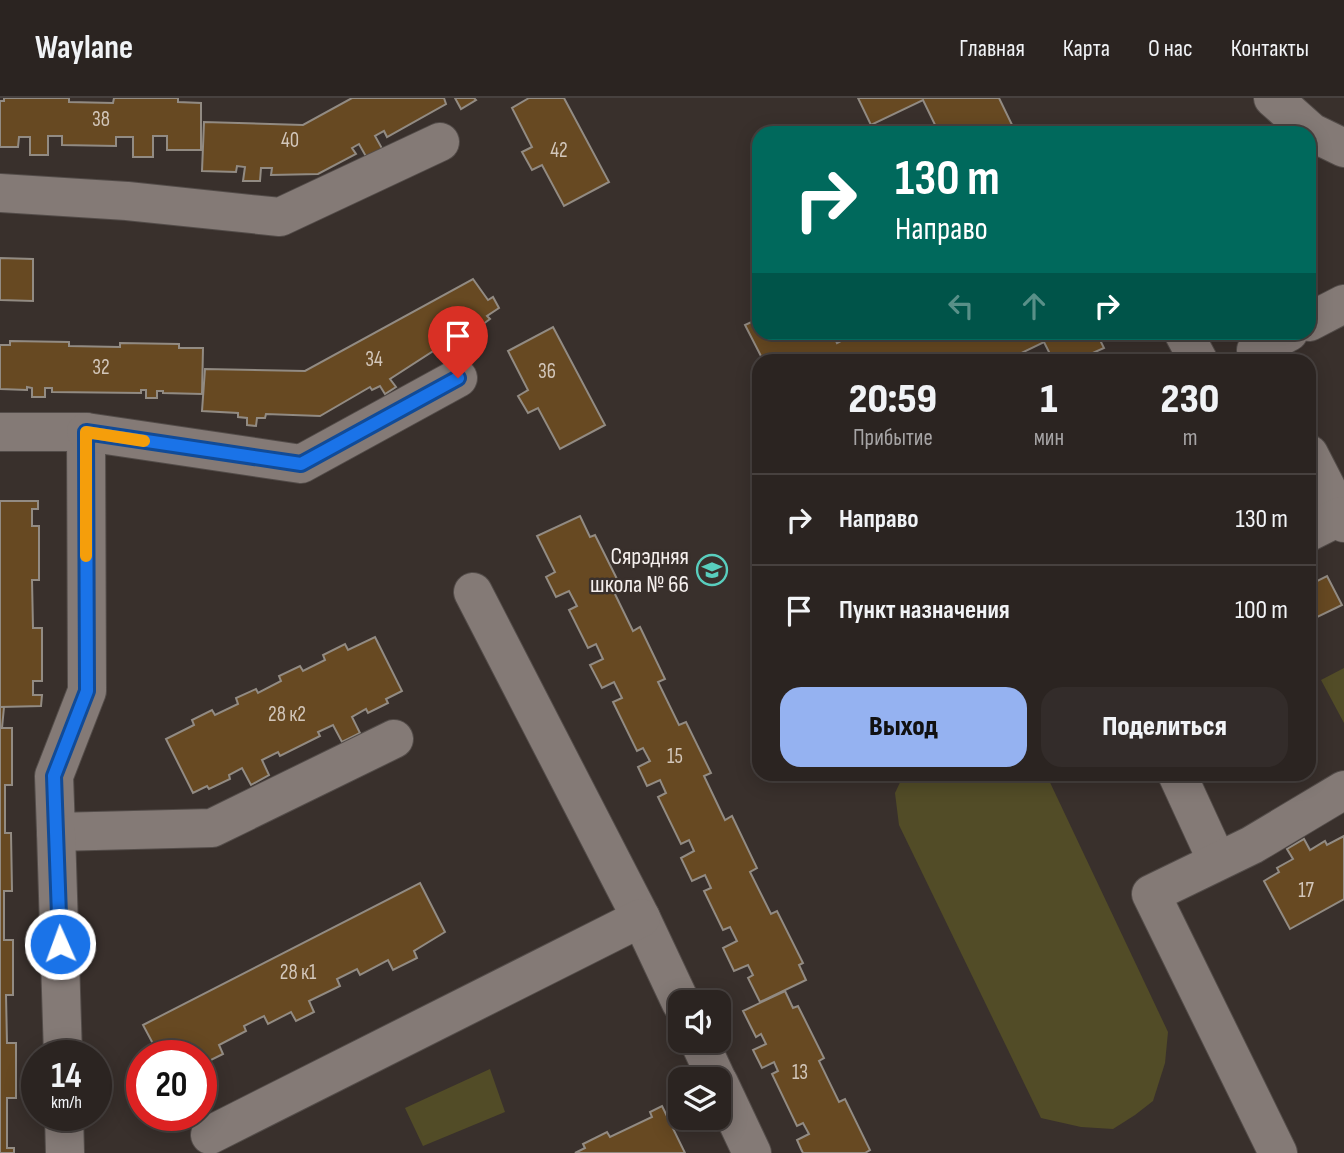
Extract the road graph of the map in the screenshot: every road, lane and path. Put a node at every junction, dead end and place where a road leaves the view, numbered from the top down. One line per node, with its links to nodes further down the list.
1 (1273, 98): 2 (lane)
2 (1304, 126)
3 (1316, 134): 5 (lane)
4 (439, 142): 6 (lane)
5 (1344, 148)
6 (0, 193)
7 (1344, 304): 8 (lane)
8 (1316, 318)
9 (1277, 340): 10 (lane)
10 (1255, 354)
11 (458, 378): 13 (lane)
12 (0, 432): 13 (lane)
13 (86, 432): 20 (lane)
14 (1316, 476): 15 (lane)
15 (1331, 524)
16 (473, 593): 22 (lane)
17 (394, 739): 20 (lane)
18 (1180, 781): 21 (lane)
19 (1344, 790): 21 (lane)
20 (57, 832): 24 (lane)
21 (1217, 861): 30 (lane)
22 (640, 918): 23 (lane); 27 (lane)
23 (675, 990)
24 (63, 1040)
25 (731, 1109): 29 (lane)
26 (64, 1131): 28 (lane)
27 (210, 1135)
28 (65, 1153)
29 (752, 1153)
30 (1278, 1153)

